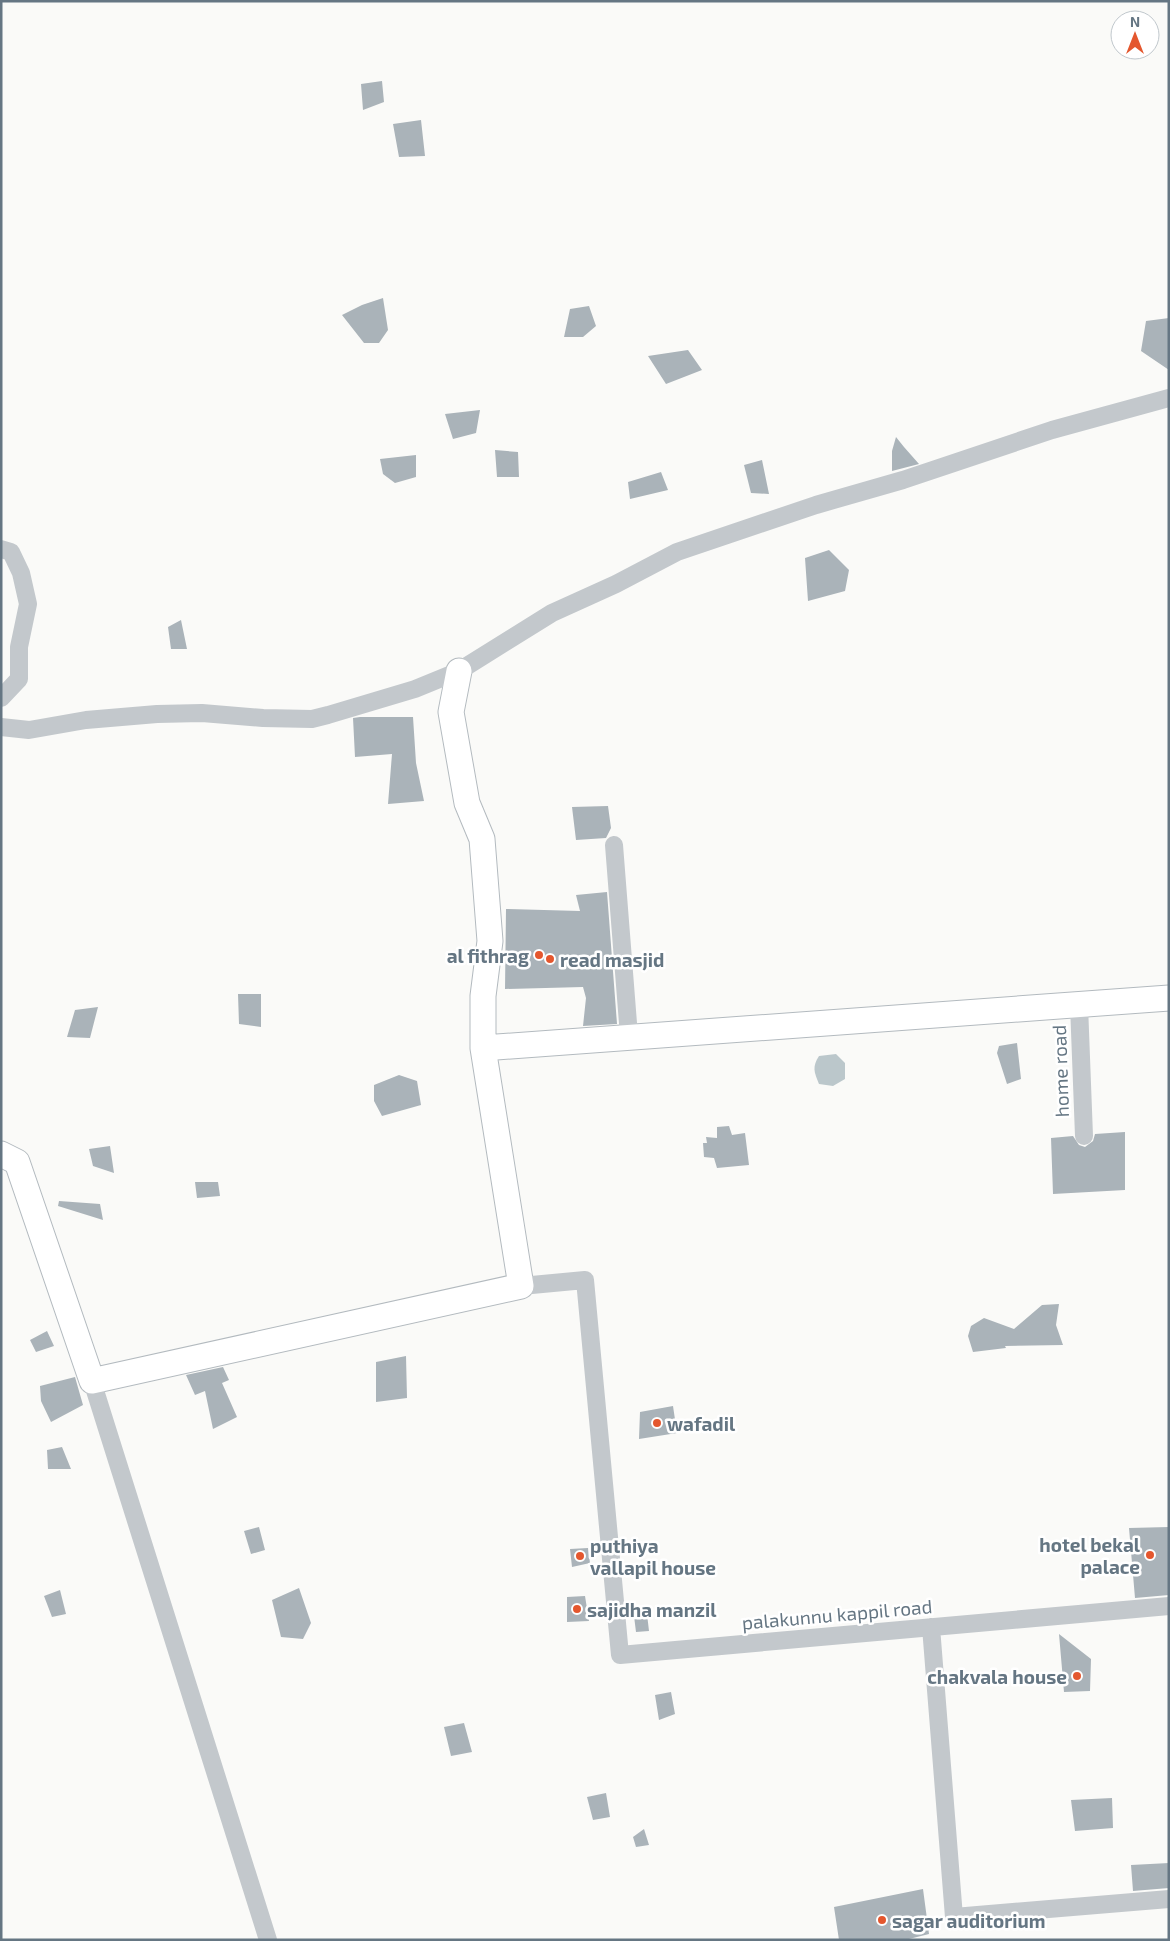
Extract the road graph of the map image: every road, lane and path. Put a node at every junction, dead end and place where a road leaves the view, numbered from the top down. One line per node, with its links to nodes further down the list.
1 (1169, 398): 3 (street)
2 (1, 549): 4 (street)
3 (459, 671): 5 (street); 10 (street)
4 (1, 698)
5 (1, 727)
6 (614, 845): 9 (street)
7 (1169, 998): 8 (street)
8 (1079, 1005): 9 (street); 11 (street, home road)
9 (630, 1036): 10 (street)
10 (483, 1048): 13 (street)
11 (1084, 1136)
12 (1, 1154): 14 (street)
13 (521, 1286): 14 (street); 16 (street, palakunnu kappil road)
14 (92, 1381): 18 (street)
15 (1169, 1606): 16 (street, palakunnu kappil road)
16 (932, 1627): 17 (street)
17 (1169, 1899)
18 (268, 1940)

